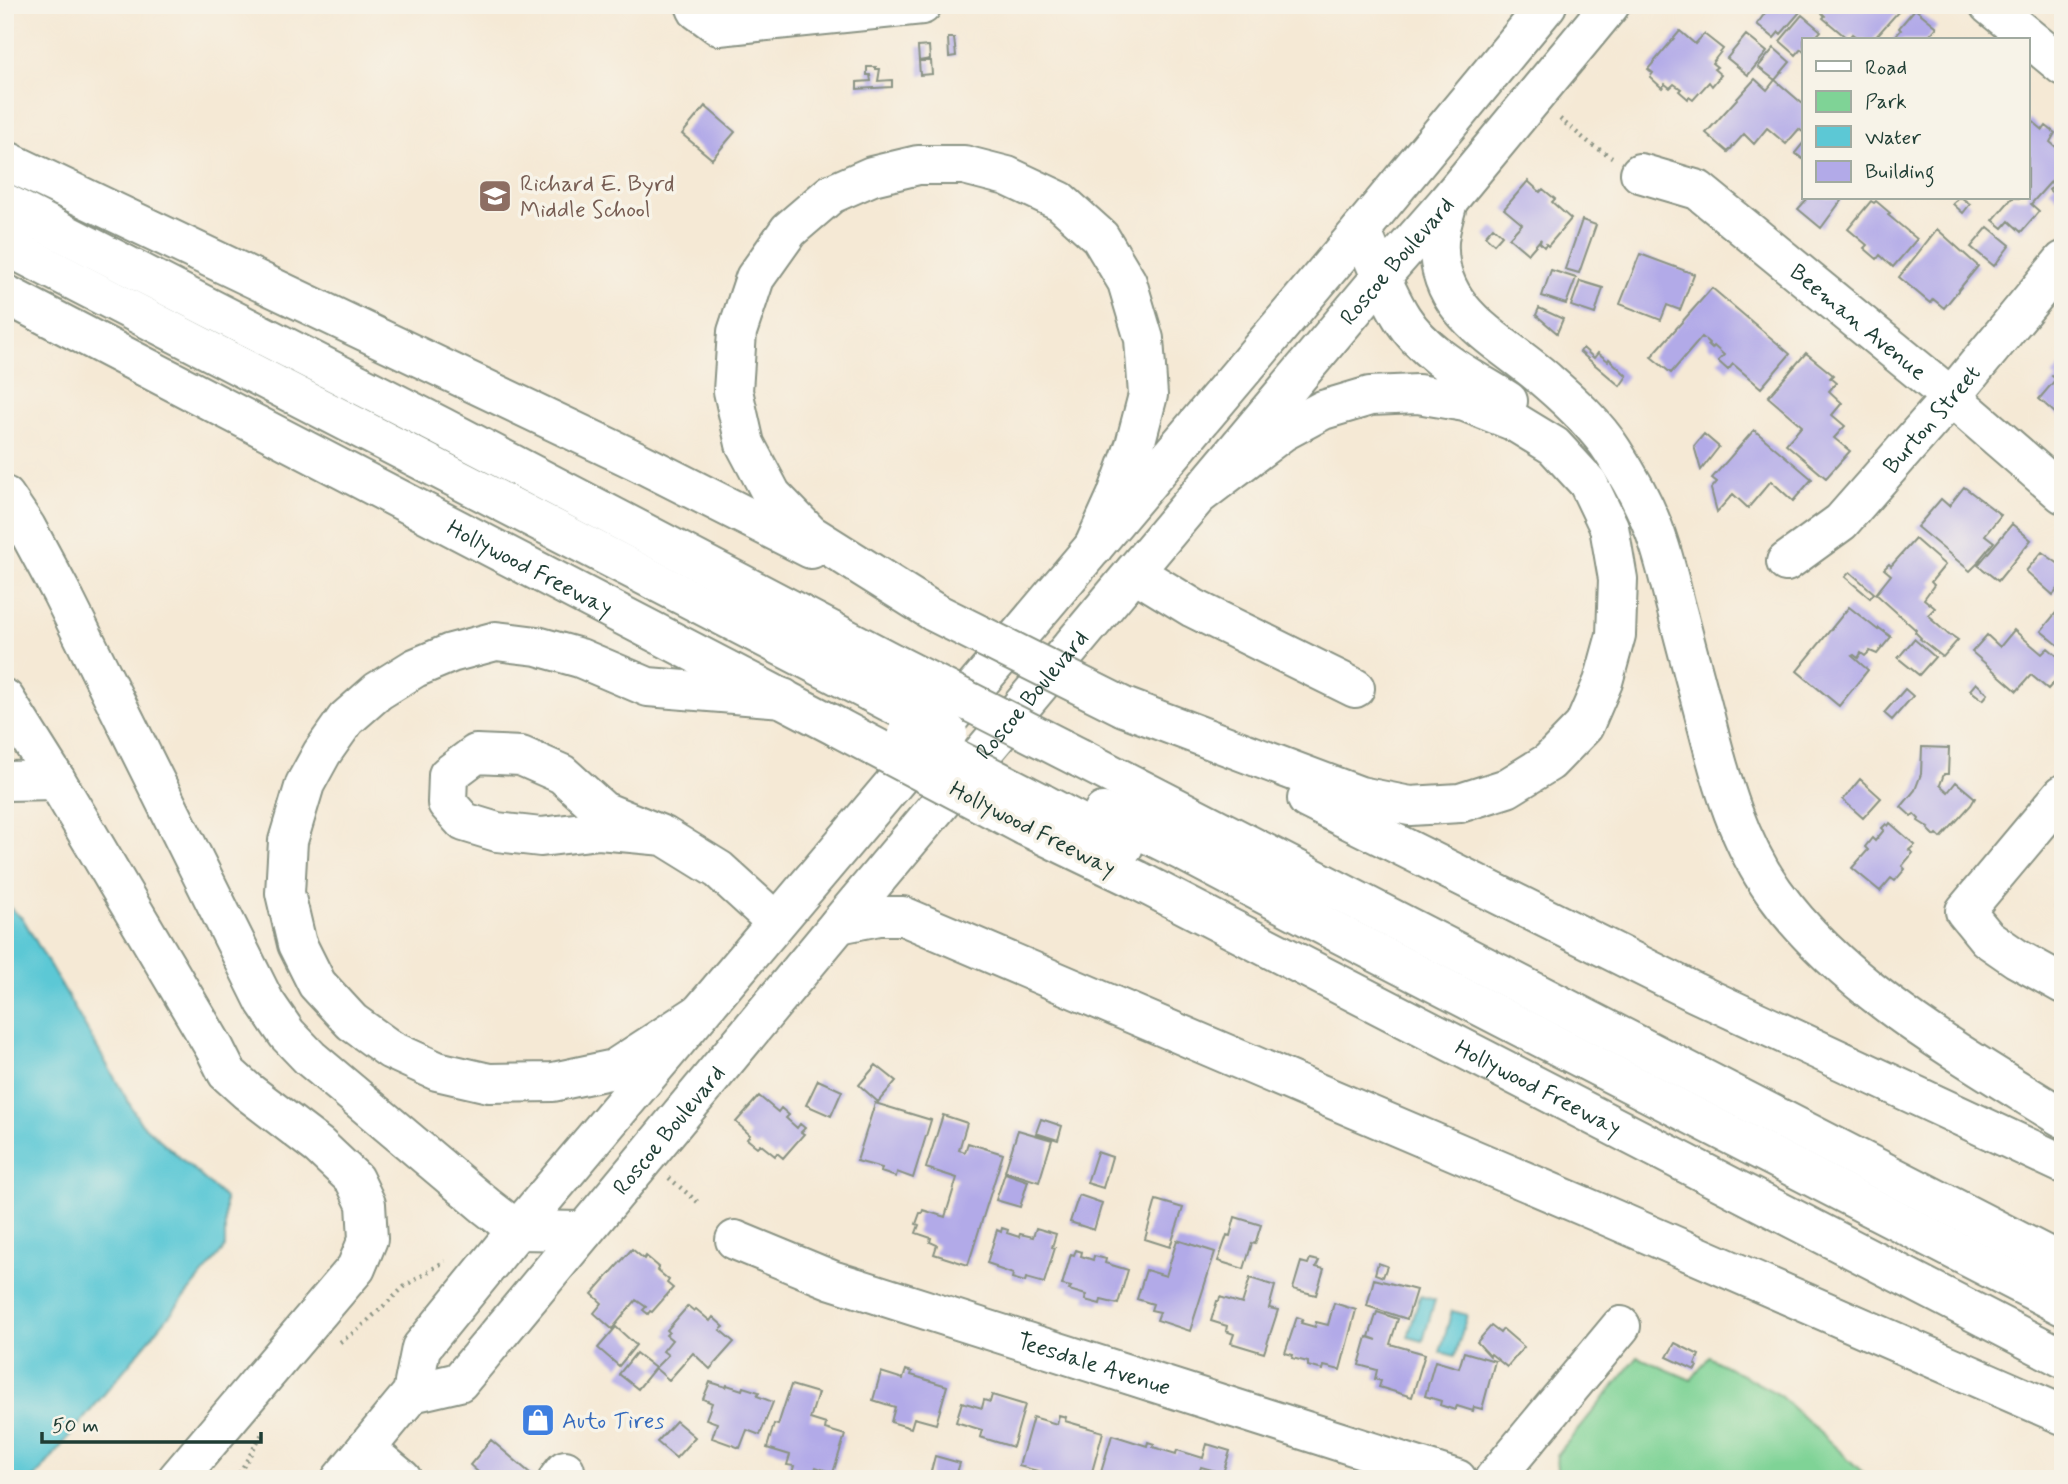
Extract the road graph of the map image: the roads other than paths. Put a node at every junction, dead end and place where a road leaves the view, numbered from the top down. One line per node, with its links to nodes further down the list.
1 (695, 5): 2 (main road)
2 (922, 5)
3 (1547, 5): 13 (main road, Roscoe Boulevard)
4 (1610, 5): 11 (main road, Roscoe Boulevard)
5 (1989, 5): 6 (main road)
6 (2029, 38)
7 (2030, 39): 8 (main road)
8 (2063, 66)
9 (5, 160): 27 (main road)
10 (1640, 173): 19 (main road, Beeman Avenue)
11 (1448, 201): 17 (main road, Roscoe Boulevard); 42 (main road)
12 (5, 203): 30 (main road, Hollywood Freeway)
13 (1361, 230): 17 (main road); 24 (main road, Roscoe Boulevard)
14 (5, 245): 30 (main road)
15 (2063, 261): 19 (main road, Burton Street)
16 (5, 268): 30 (main road)
17 (1382, 276): 20 (main road); 22 (main road, Roscoe Boulevard)
18 (5, 294): 29 (main road, Hollywood Freeway)
19 (1951, 397): 21 (main road, Beeman Avenue); 25 (main road, Burton Street)
20 (1554, 446): 22 (main road); 32 (main road)
21 (2063, 494)
22 (1199, 495): 26 (main road, Roscoe Boulevard)
23 (5, 496): 44 (main road)
24 (1093, 548): 27 (main road); 38 (main road, Roscoe Boulevard)
25 (1786, 562)
26 (1134, 572): 28 (main road); 39 (main road, Roscoe Boulevard)
27 (934, 612): 32 (main road, bridge)
28 (1354, 688)
29 (783, 698): 30 (main road, Hollywood Freeway); 41 (main road)
30 (864, 698): 36 (main road, Hollywood Freeway, bridge); 47 (main road, Hollywood Freeway, bridge)
31 (5, 699): 33 (main road)
32 (1124, 707): 43 (main road)
33 (56, 780): 34 (main road); 55 (main road)
34 (5, 781)
35 (2063, 794): 40 (main road)
36 (1041, 806): 48 (main road); 50 (main road); 51 (main road, Hollywood Freeway)
37 (664, 836): 37 (main road); 38 (main road)
38 (776, 922): 41 (main road, Roscoe Boulevard)
39 (839, 924): 45 (main road, Roscoe Boulevard); 53 (main road)
40 (2063, 984)
41 (697, 1015): 44 (main road, Roscoe Boulevard)
42 (2063, 1118)
43 (2063, 1164)
44 (517, 1230): 45 (main road); 52 (main road, Roscoe Boulevard)
45 (584, 1231): 52 (main road, Roscoe Boulevard)
46 (735, 1240): 58 (main road, Teesdale Avenue)
47 (2063, 1264)
48 (2063, 1306)
49 (1621, 1325): 59 (main road)
50 (2063, 1331)
51 (2063, 1358)
52 (412, 1393): 54 (main road, Roscoe Boulevard)
53 (2063, 1415)
54 (366, 1449): 56 (main road, Roscoe Boulevard); 57 (main road)
55 (177, 1479)
56 (341, 1479)
57 (402, 1479)
58 (1457, 1479)
59 (1494, 1479)

